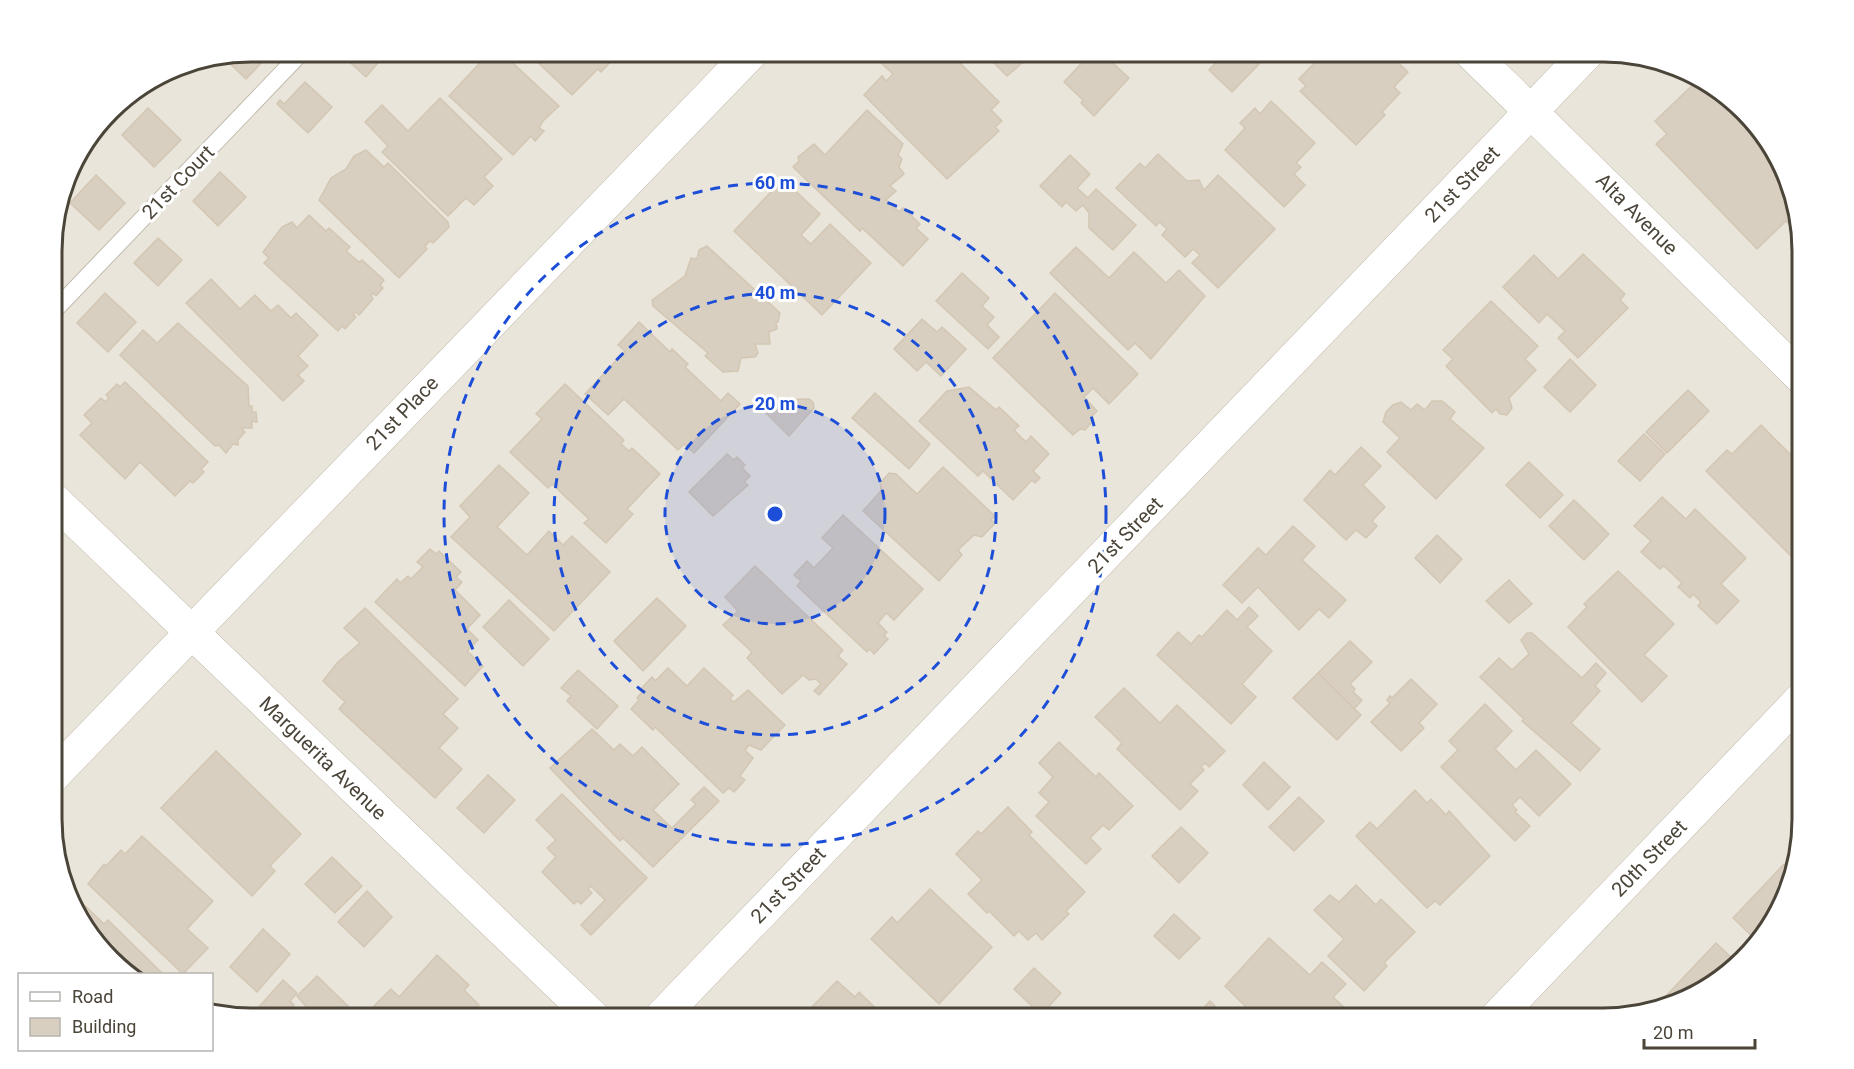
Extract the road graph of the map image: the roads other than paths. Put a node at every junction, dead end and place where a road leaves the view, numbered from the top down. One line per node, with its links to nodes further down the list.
1 (292, 62): 6 (lane, 21st Court)
2 (742, 62): 9 (street, 21st Place)
3 (1481, 62): 5 (street, Alta Avenue)
4 (1579, 62): 5 (street, 21st Street)
5 (1532, 111): 7 (street, Alta Avenue); 14 (street, 21st Street)
6 (62, 303)
7 (1792, 368)
8 (62, 508): 9 (street, Marguerita Avenue)
9 (191, 631): 11 (street, 21st Place); 13 (street, Marguerita Avenue)
10 (1792, 709): 12 (street, 20th Street)
11 (62, 767)
12 (1506, 1007)
13 (583, 1008)
14 (670, 1008)

